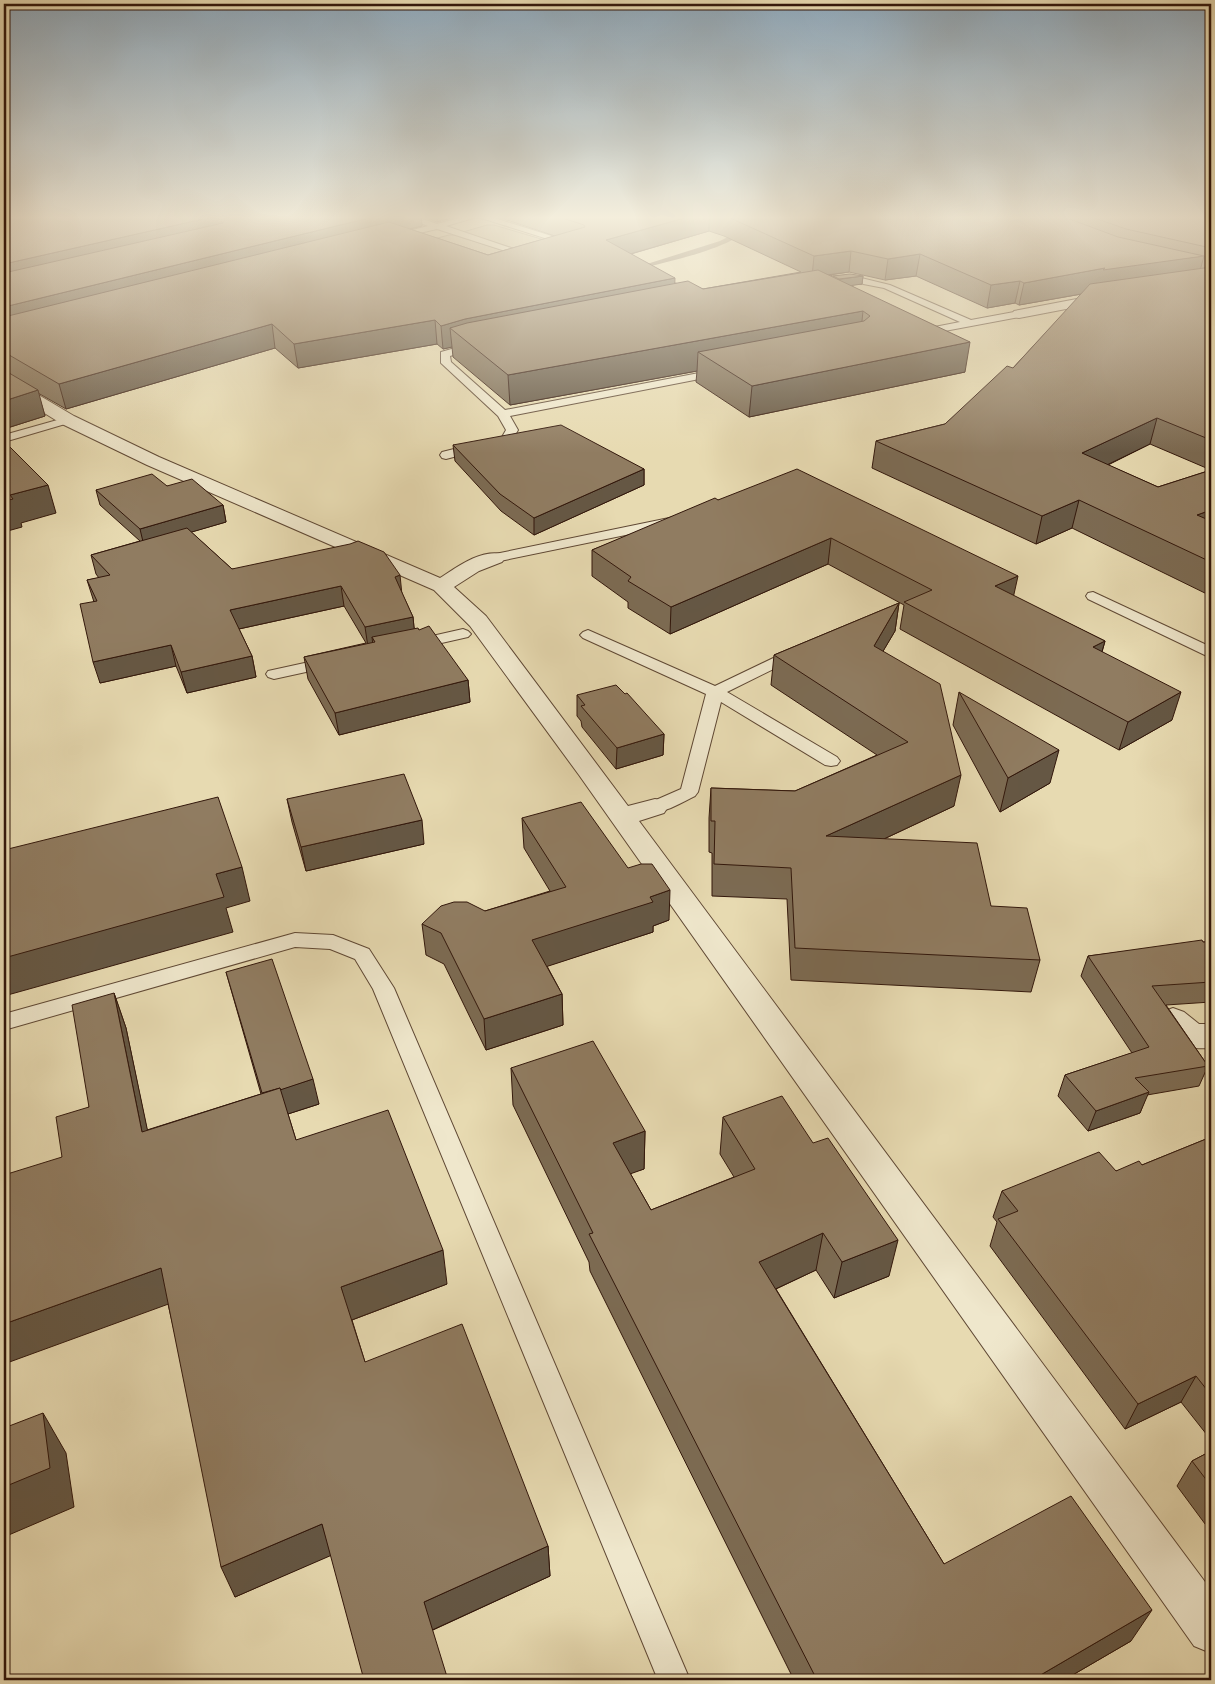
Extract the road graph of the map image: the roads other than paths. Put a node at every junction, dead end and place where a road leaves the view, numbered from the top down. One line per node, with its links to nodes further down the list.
1 (907, 296): 4 (lane)
2 (1116, 296): 3 (street)
3 (1019, 314): 4 (lane)
4 (970, 323): 5 (lane)
5 (909, 335)
6 (486, 343): 9 (lane)
7 (735, 369): 9 (lane)
8 (4, 381): 10 (street)
9 (503, 414): 12 (lane)
10 (68, 420): 11 (lane); 15 (street)
11 (4, 439)
12 (446, 455)
13 (683, 519): 14 (lane)
14 (495, 558): 15 (street)
15 (441, 586): 17 (street)
16 (1093, 596): 21 (lane)
17 (474, 632): 20 (lane); 27 (street)
18 (588, 635): 24 (lane)
19 (811, 646): 24 (lane)
20 (396, 648)
21 (1211, 653)
22 (349, 658): 23 (lane)
23 (274, 674)
24 (716, 692): 25 (lane); 26 (lane)
25 (831, 761)
26 (655, 806): 27 (street)
27 (623, 817): 31 (street)
28 (1173, 1020): 30 (street)
29 (4, 1022): 32 (lane)
30 (1211, 1036)
31 (1211, 1629)
32 (674, 1680)

